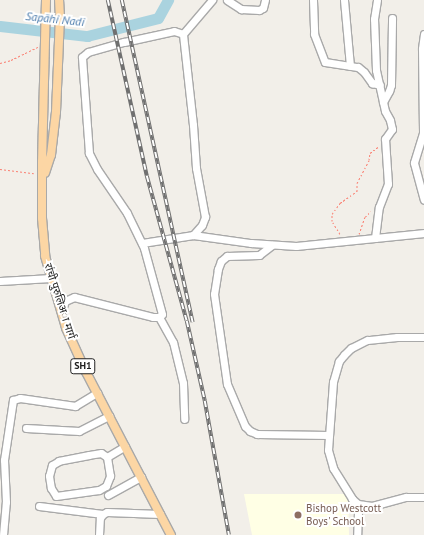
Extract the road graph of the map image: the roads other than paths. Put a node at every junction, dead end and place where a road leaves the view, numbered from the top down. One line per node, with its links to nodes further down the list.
1 (46, 0): 15 (main road, रांची पुरुलिअा मार्ग / SH1)
2 (59, 0): 15 (main road, SH1)
3 (212, 0): 10 (street)
4 (227, 0): 5 (street)
5 (265, 0)
6 (312, 0): 12 (street)
7 (344, 0): 12 (street)
8 (377, 0): 13 (street)
9 (392, 18): 14 (street)
10 (183, 34): 18 (street); 20 (street)
11 (424, 34): 16 (street)
12 (350, 66): 13 (street)
13 (380, 85): 14 (street)
14 (384, 102): 19 (street)
15 (42, 178): 22 (main road, रांची पुरुलिअा मार्ग / SH1)
16 (424, 200)
17 (424, 233): 19 (street)
18 (193, 235): 20 (street); 21 (street)
19 (375, 238): 21 (street)
20 (142, 243): 25 (street)
21 (272, 245): 31 (street)
22 (51, 278): 23 (street); 24 (main road, रांची पुरुलिअा मार्ग / SH1)
23 (0, 281)
24 (61, 312): 25 (street); 27 (main road, रांची पुरुलिअा मार्ग / SH1)
25 (159, 317): 29 (street)
26 (424, 337): 31 (street)
27 (97, 393): 28 (main road, रांची पुरुलिअा मार्ग / SH1); 32 (street)
28 (109, 416): 30 (street); 33 (main road, रांची पुरुलिअा मार्ग / SH1)
29 (184, 419)
30 (26, 428)
31 (329, 435): 39 (street)
32 (3, 443): 35 (street)
33 (125, 446): 34 (street); 36 (main road, रांची पुरुलिअा मार्ग / SH1)
34 (107, 457): 34 (street)
35 (2, 471): 43 (street)
36 (141, 477): 37 (street); 42 (main road, रांची पुरुलिअा मार्ग / SH1)
37 (108, 495)
38 (424, 497): 39 (street)
39 (352, 499): 47 (street)
40 (39, 506): 41 (street)
41 (103, 514): 42 (street); 45 (street)
42 (160, 514): 46 (main road, रांची पुरुलिअा मार्ग / SH1)
43 (2, 515): 44 (street)
44 (3, 535)
45 (99, 535)
46 (171, 535)
47 (357, 535)

